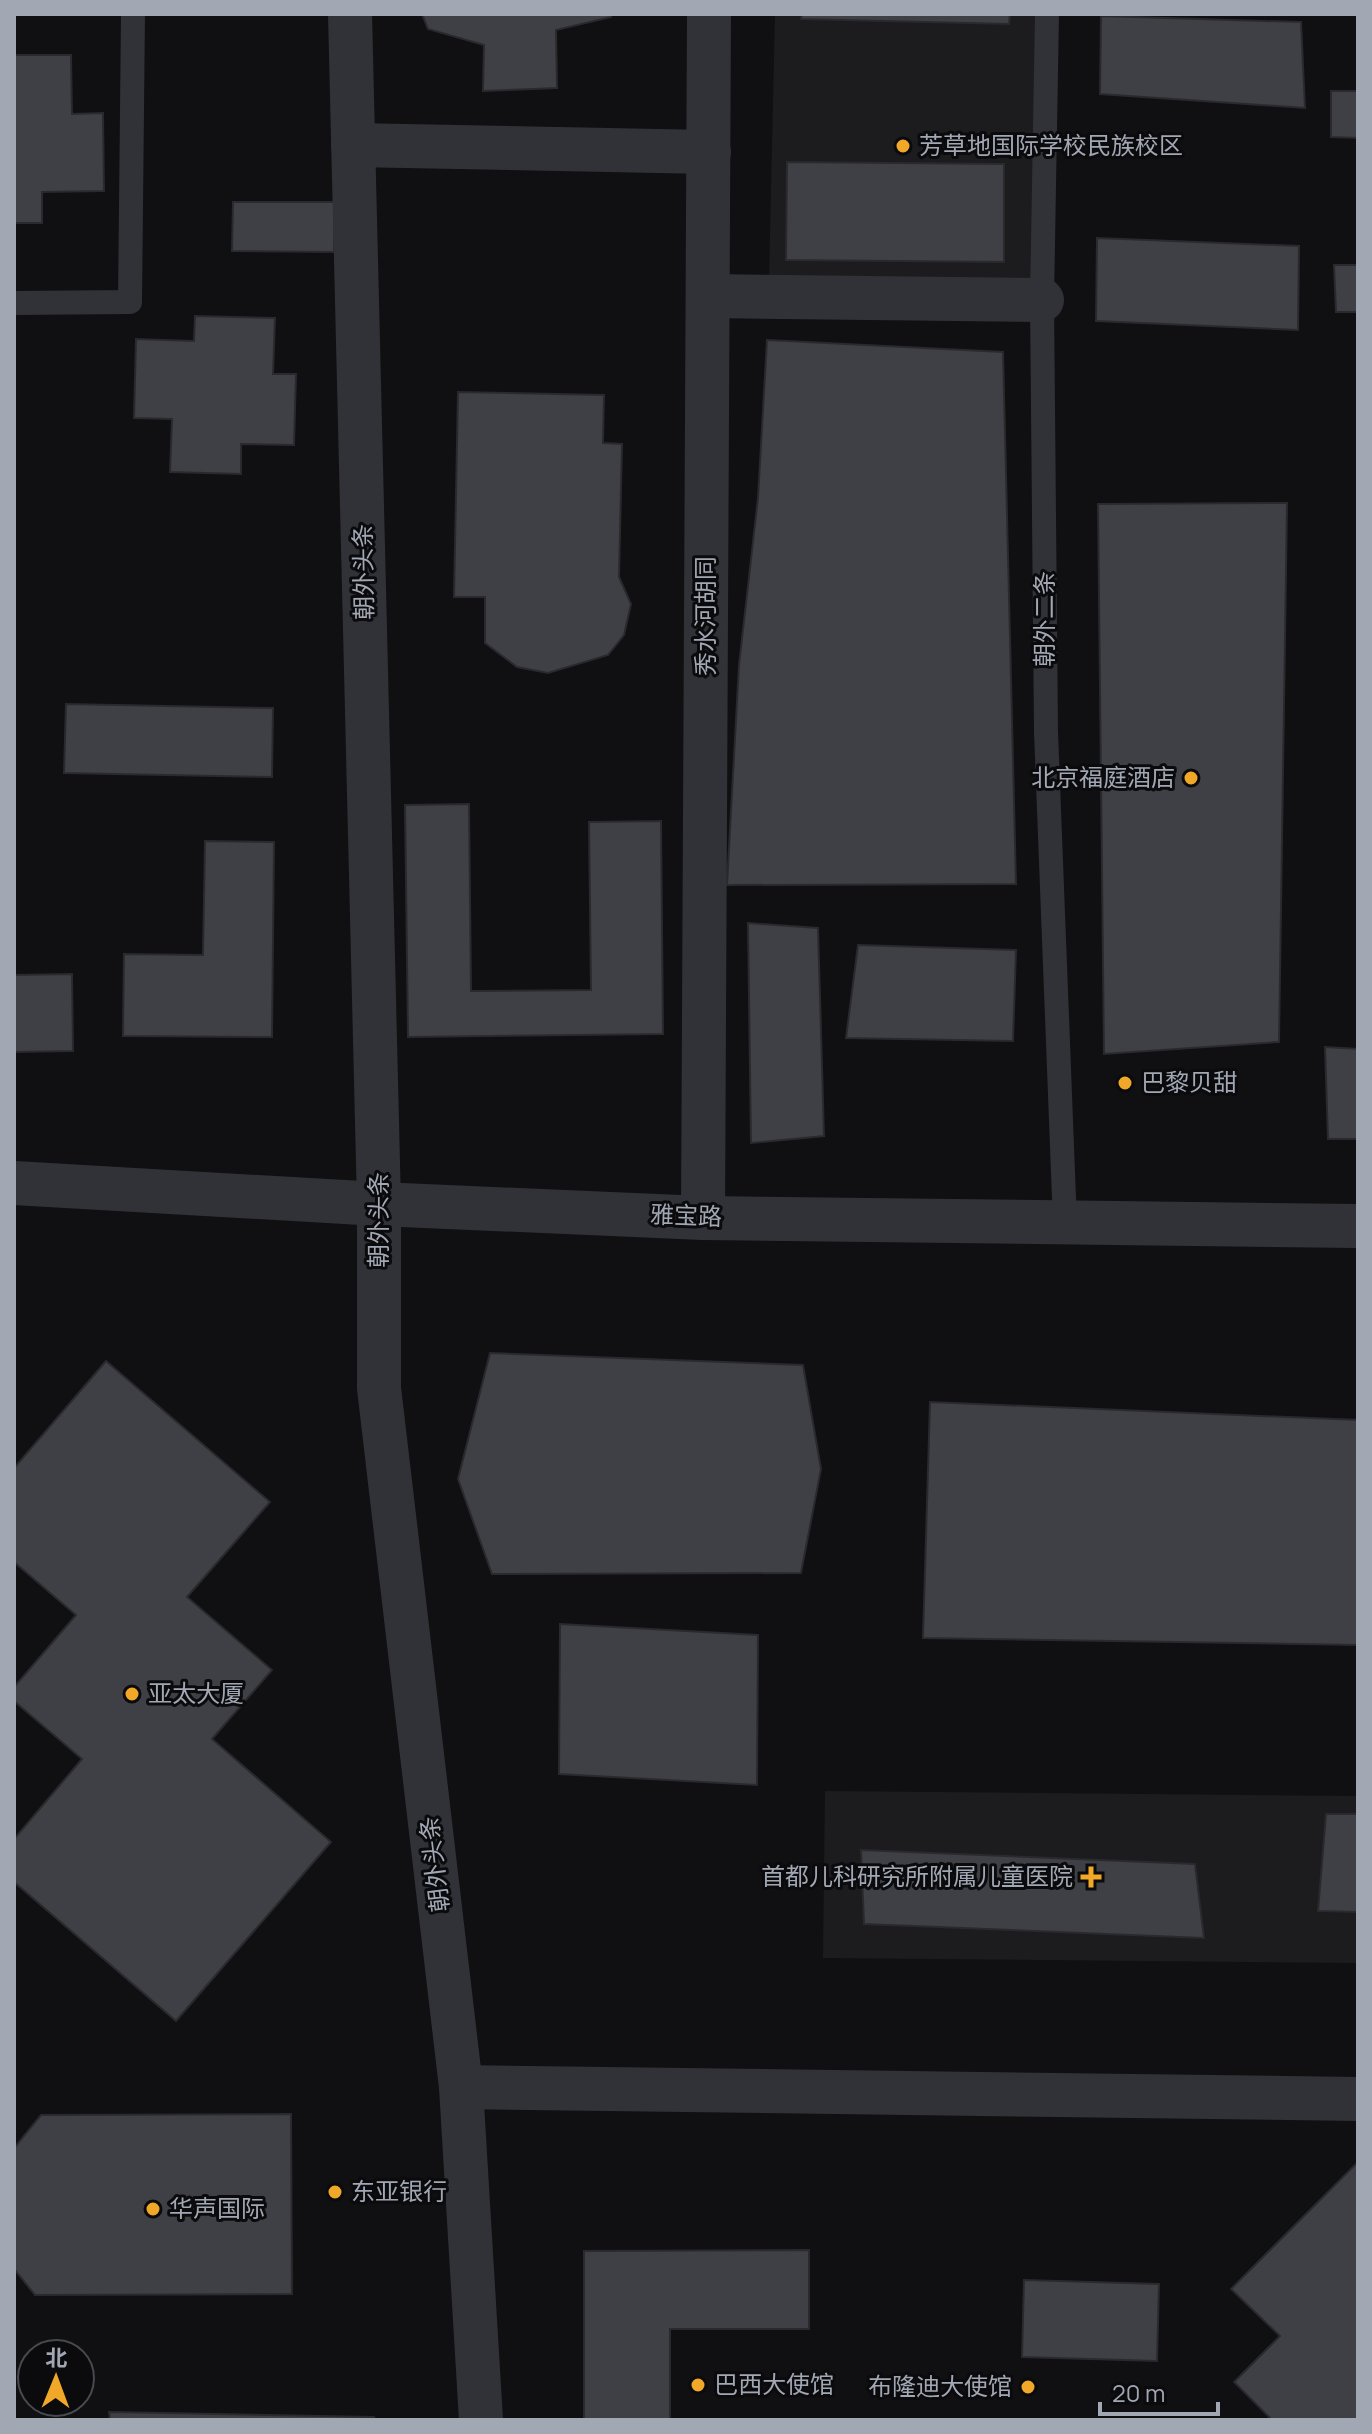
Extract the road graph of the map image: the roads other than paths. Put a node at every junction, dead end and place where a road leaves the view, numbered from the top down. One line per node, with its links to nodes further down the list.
1 (133, 14): 9 (lane)
2 (350, 14): 5 (street, 朝外头条)
3 (709, 14): 6 (street, 秀水河胡同)
4 (1047, 14): 8 (lane, 朝外二条)
5 (353, 145): 6 (street); 11 (street, 朝外头条)
6 (709, 152): 7 (street, 秀水河胡同)
7 (708, 296): 8 (street); 12 (street, 秀水河胡同)
8 (1042, 300): 13 (lane, 朝外二条)
9 (14, 303)
10 (14, 1183): 11 (street, 雅宝路)
11 (379, 1204): 12 (street, 雅宝路); 15 (street, 朝外头条)
12 (703, 1218): 13 (street, 雅宝路)
13 (1065, 1224): 14 (street, 雅宝路)
14 (1358, 1226)
15 (461, 2087): 16 (street); 17 (street, 朝外头条)
16 (1358, 2099)
17 (481, 2420)

